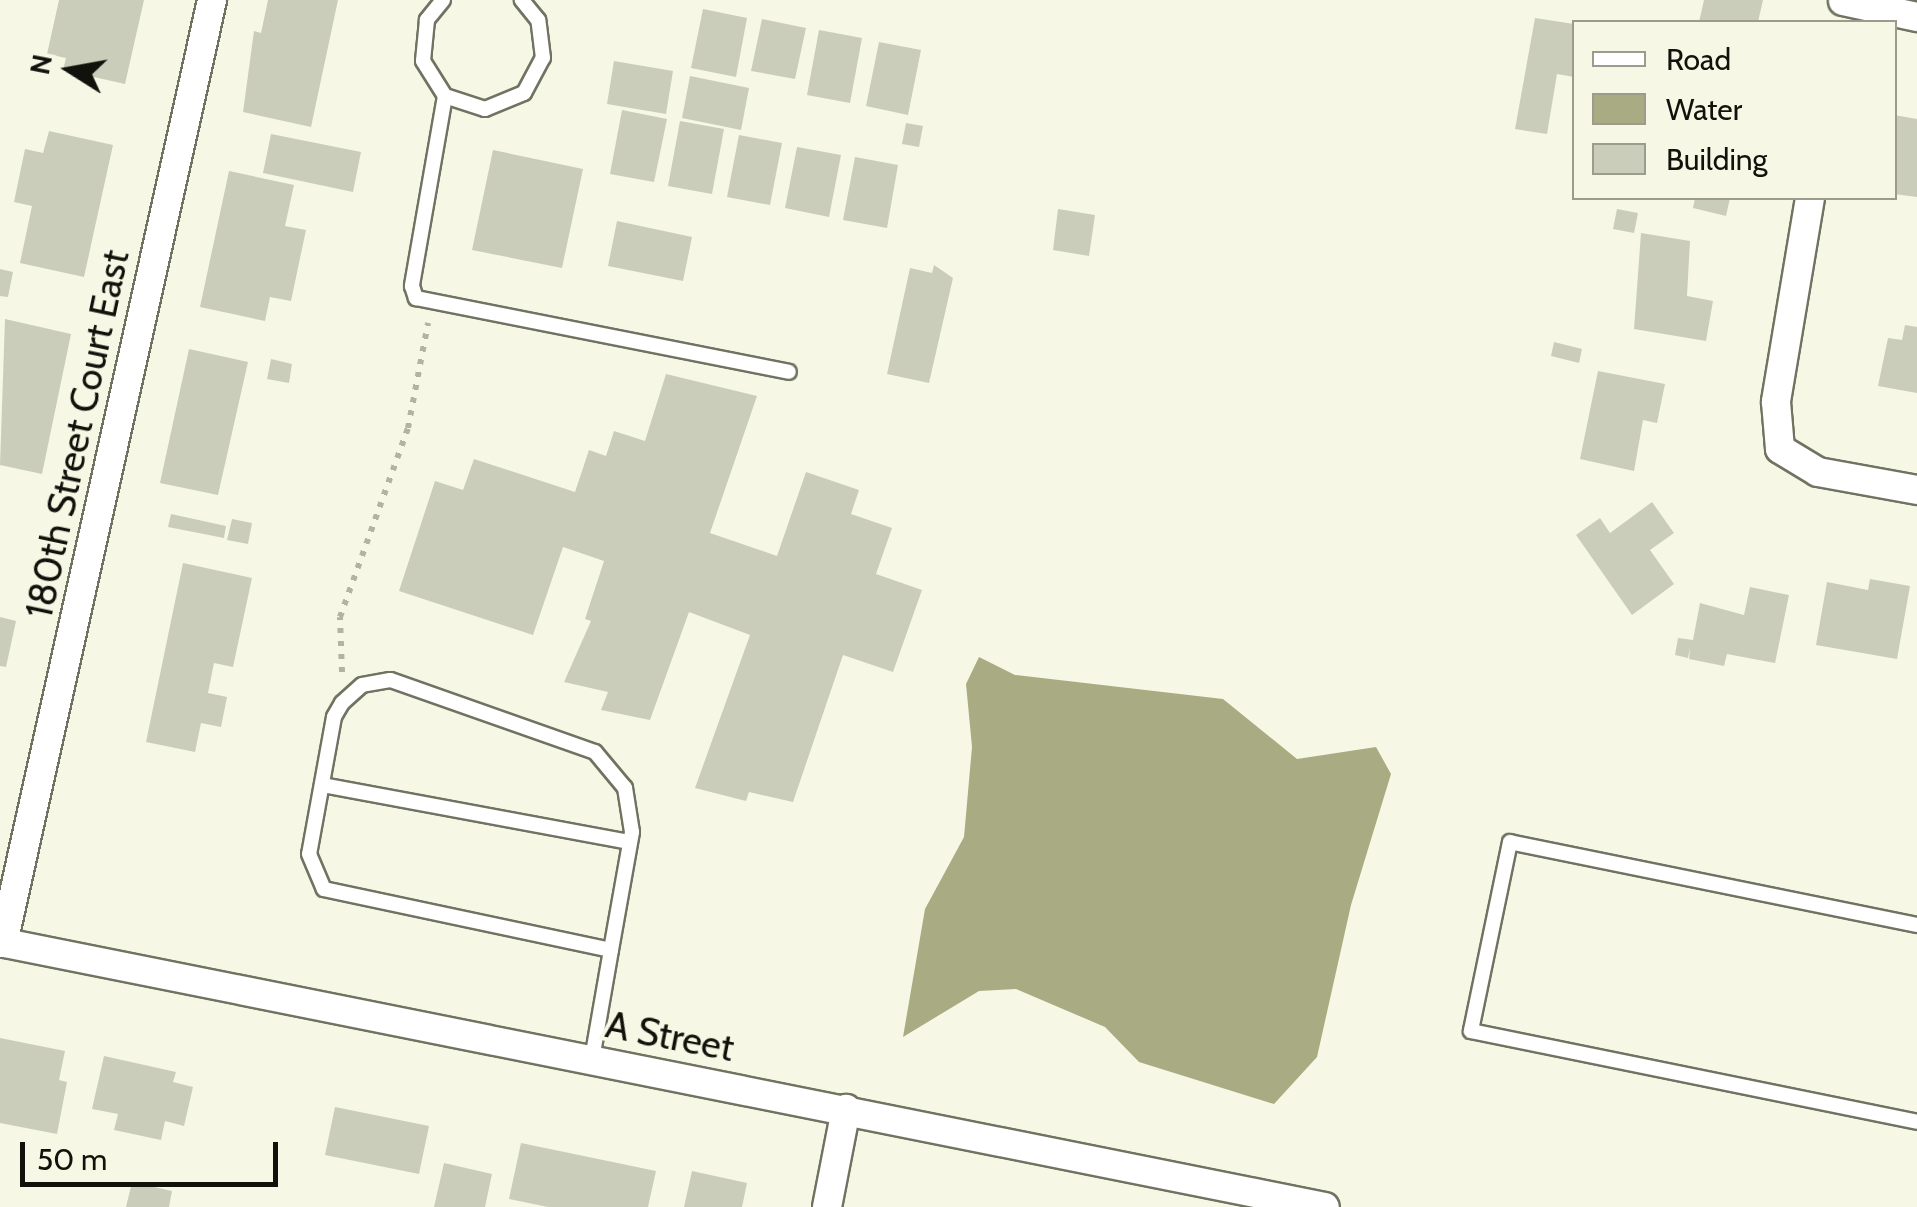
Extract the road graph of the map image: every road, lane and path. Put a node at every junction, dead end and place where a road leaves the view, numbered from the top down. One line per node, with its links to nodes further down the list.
1 (212, 0): 15 (street, 180th Street Court East)
2 (522, 0): 6 (lane)
3 (1843, 0): 5 (street)
4 (440, 1): 6 (lane)
5 (1917, 17)
6 (445, 96): 8 (lane)
7 (1810, 200): 10 (street)
8 (432, 305): 9 (lane); 11 (path)
9 (790, 372)
10 (1917, 490)
11 (342, 703): 12 (lane); 13 (lane)
12 (322, 785): 13 (lane); 16 (lane)
13 (630, 842): 16 (lane)
14 (1917, 925): 19 (lane)
15 (2, 942): 17 (street, A Street)
16 (611, 950): 17 (lane)
17 (592, 1059): 18 (street, A Street)
18 (846, 1110): 20 (street); 21 (street, A Street)
19 (1917, 1122)
20 (827, 1207)
21 (1324, 1207)

